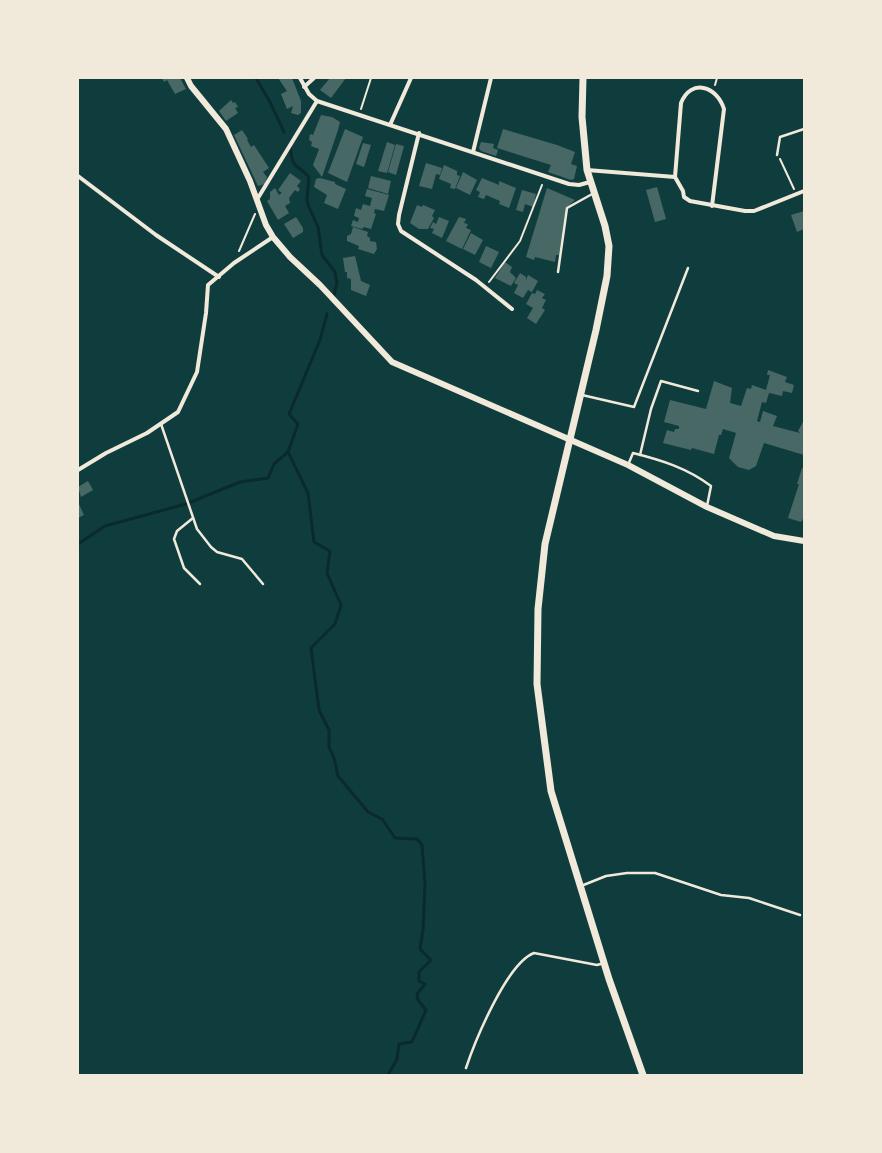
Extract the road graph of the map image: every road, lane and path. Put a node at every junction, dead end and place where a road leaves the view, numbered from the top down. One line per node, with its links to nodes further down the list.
1 (187, 78): 24 (street)
2 (300, 78): 8 (street)
3 (314, 78): 8 (street)
4 (371, 78): 10 (path)
5 (411, 78): 11 (street)
6 (491, 78): 14 (street)
7 (583, 78): 16 (main road)
8 (304, 87): 9 (street)
9 (316, 101): 10 (street); 24 (street)
10 (360, 115): 11 (street)
11 (390, 125): 13 (street)
12 (804, 129): 15 (lane)
13 (419, 133): 14 (street); 33 (street)
14 (473, 152): 19 (street)
15 (777, 154): 23 (path)
16 (587, 170): 18 (street); 19 (main road)
17 (78, 176): 31 (street)
18 (675, 177): 25 (street); 25 (street)
19 (590, 182): 22 (main road)
20 (542, 185): 32 (path)
21 (804, 191): 23 (street)
22 (594, 193): 30 (lane); 35 (main road)
23 (796, 194): 25 (street)
24 (258, 198): 27 (street)
25 (712, 206)
26 (256, 212): 28 (path)
27 (273, 237): 28 (street); 37 (street)
28 (234, 263): 31 (street)
29 (688, 268): 35 (lane)
30 (558, 272)
31 (219, 277): 36 (street)
32 (489, 282)
33 (512, 309)
34 (698, 391): 38 (lane)
35 (580, 395): 37 (main road)
36 (161, 423): 40 (street); 42 (lane)
37 (570, 440): 39 (street); 46 (main road)
38 (640, 455): 39 (lane); 41 (lane)
39 (628, 465): 41 (street)
40 (78, 470)
41 (707, 507): 43 (street)
42 (193, 518): 44 (lane); 45 (lane)
43 (804, 541)
44 (200, 584)
45 (263, 584)
46 (581, 886): 47 (lane); 48 (main road)
47 (800, 915)
48 (604, 963): 49 (lane); 50 (main road)
49 (466, 1068)
50 (643, 1075)

